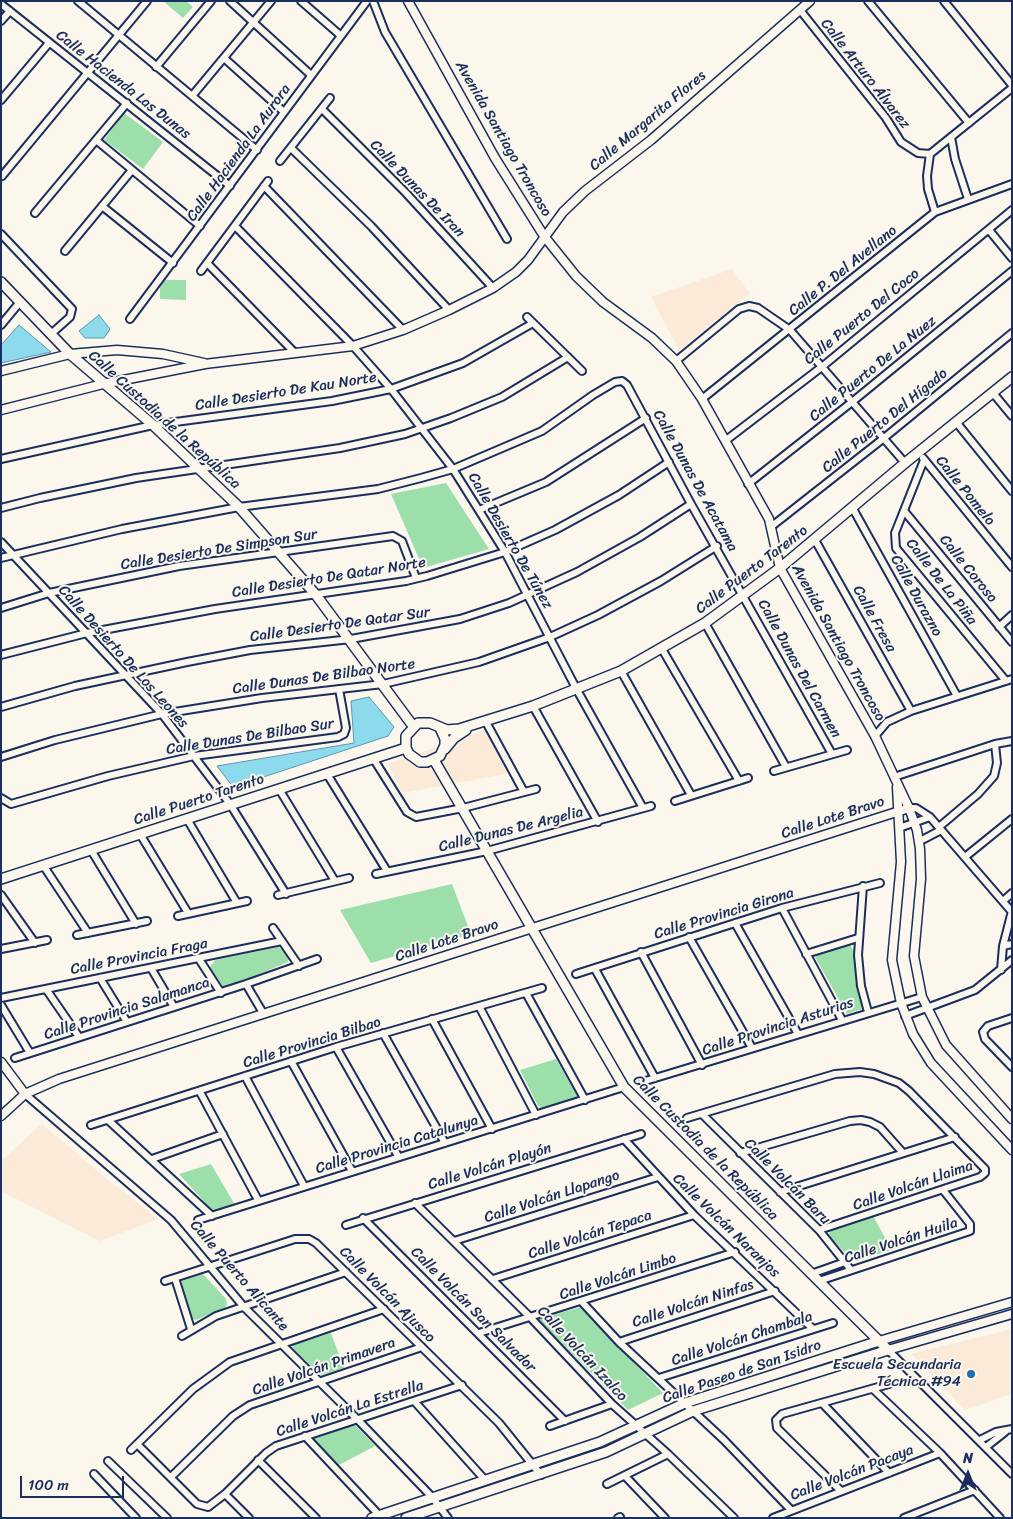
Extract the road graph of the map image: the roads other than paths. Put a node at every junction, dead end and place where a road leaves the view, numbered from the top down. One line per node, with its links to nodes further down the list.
1 (78, 1): 19 (street)
2 (147, 1): 19 (street)
3 (211, 1): 22 (street)
4 (230, 1): 17 (street)
5 (270, 1): 17 (street)
6 (301, 1): 18 (street)
7 (367, 1): 18 (street, Calle Hacienda La Aurora)
8 (373, 1): 53 (street)
9 (408, 1): 52 (street, Avenida Santiago Troncoso)
10 (810, 1): 14 (street, Calle Margarita Flores)
11 (868, 1): 32 (street)
12 (944, 1): 25 (street)
13 (1, 4): 15 (street, Calle Hacienda Las Dunas)
14 (800, 10): 37 (street, Calle Arturo Álvarez); 52 (street, Calle Margarita Flores)
15 (10, 11): 16 (street); 20 (street, Calle Hacienda Las Dunas)
16 (1, 21)
17 (253, 22): 21 (street); 24 (street)
18 (340, 35): 24 (street, Calle Hacienda La Aurora)
19 (119, 36): 22 (street); 23 (street)
20 (49, 43): 23 (street, Calle Hacienda Las Dunas); 28 (street)
21 (224, 58): 26 (street); 31 (street)
22 (156, 66): 26 (street)
23 (89, 72): 29 (street, Calle Hacienda Las Dunas); 40 (street)
24 (311, 76): 31 (street, Calle Hacienda La Aurora)
25 (1012, 87): 32 (street)
26 (192, 96): 36 (street)
27 (330, 98): 30 (street)
28 (1, 100)
29 (126, 103): 34 (street); 42 (street, Calle Hacienda Las Dunas)
30 (322, 109): 35 (street); 61 (street, Calle Dunas De Iran)
31 (284, 112): 36 (street, Calle Hacienda La Aurora)
32 (969, 123): 33 (street)
33 (951, 137): 37 (street); 43 (street)
34 (96, 140): 39 (street); 47 (street)
35 (291, 148): 38 (street); 63 (street)
36 (257, 150): 42 (street, Calle Hacienda La Aurora)
37 (930, 154): 46 (street)
38 (280, 161)
39 (132, 170): 44 (street); 48 (street)
40 (2, 176)
41 (1012, 184): 43 (street, Calle P. Del Avellano)
42 (230, 186): 48 (street, Calle Hacienda La Aurora)
43 (968, 199): 46 (street, Calle P. Del Avellano)
44 (102, 206): 54 (street); 56 (street)
45 (1012, 210): 50 (street, Calle Puerto Del Coco)
46 (935, 212): 69 (street, Calle P. Del Avellano)
47 (35, 213)
48 (200, 226): 56 (street, Calle Hacienda La Aurora)
49 (235, 226): 57 (street); 68 (street); 72 (street, Calle Desierto De Túnez)
50 (989, 230): 55 (street); 78 (street, Calle Puerto Del Coco)
51 (1, 234): 71 (street)
52 (544, 236): 61 (street, Calle Margarita Flores); 76 (street, Avenida Santiago Troncoso)
53 (507, 239)
54 (65, 251)
55 (1012, 258)
56 (173, 263): 65 (street, Calle Hacienda La Aurora)
57 (207, 263): 58 (street); 74 (street)
58 (201, 271)
59 (1012, 271): 86 (street, Calle Puerto De La Nuez)
60 (1, 282): 62 (main road, Calle Custodia de la República)
61 (493, 288): 63 (street, Calle Margarita Flores)
62 (20, 302): 67 (street); 71 (main road, Calle Custodia de la República)
63 (450, 310): 68 (street, Calle Margarita Flores)
64 (527, 317): 66 (street)
65 (130, 319)
66 (533, 323): 75 (street); 83 (street, Calle Desierto De Kau Norte)
67 (1, 325)
68 (403, 330): 72 (street, Calle Margarita Flores)
69 (790, 330): 76 (street); 78 (street); 85 (street, Calle P. Del Avellano)
70 (1012, 333): 93 (street, Calle Puerto Del Hígado)
71 (51, 334): 73 (main road, Calle Custodia de la República)
72 (354, 346): 74 (street, Calle Margarita Flores); 83 (street, Calle Desierto De Túnez)
73 (70, 354): 77 (street); 79 (street); 82 (main road, Calle Custodia de la República)
74 (295, 354): 77 (street, Calle Margarita Flores)
75 (568, 357): 80 (street); 92 (street)
76 (676, 361): 85 (street, Avenida Santiago Troncoso)
77 (205, 364): 82 (street, Calle Margarita Flores)
78 (823, 366): 86 (street); 94 (street, Calle Puerto Del Coco)
79 (1, 371)
80 (582, 371)
81 (1012, 378): 84 (main road, Calle Puerto Tarento)
82 (103, 384): 87 (street, Calle Margarita Flores); 91 (main road, Calle Custodia de la República)
83 (391, 389): 91 (street, Calle Desierto De Kau Norte); 92 (street, Calle Desierto De Túnez)
84 (993, 393): 88 (street); 90 (main road, Calle Puerto Tarento)
85 (702, 399): 94 (street, Avenida Santiago Troncoso)
86 (852, 402): 93 (street); 101 (street, Calle Puerto De La Nuez)
87 (1, 410)
88 (1012, 416)
89 (646, 418): 97 (street, Calle Dunas De Acatama); 100 (street, Calle Dunas De Acatama); 107 (street)
90 (956, 422): 95 (main road, Calle Puerto Tarento); 102 (street)
91 (153, 425): 96 (street, Calle Desierto De Kau Norte); 99 (main road, Calle Custodia de la República)
92 (422, 428): 99 (street); 100 (street, Calle Desierto De Túnez)
93 (884, 438): 98 (street); 109 (street, Calle Puerto Del Hígado)
94 (725, 441): 101 (street, Avenida Santiago Troncoso)
95 (922, 457): 98 (main road, Calle Puerto Tarento); 108 (street, Calle De La Piña); 117 (street, Calle Pomelo)
96 (1, 459)
97 (669, 462): 103 (street, Calle Dunas De Acatama); 114 (street, Calle Desierto De Qatar Norte)
98 (905, 463): 105 (main road, Calle Puerto Tarento)
99 (199, 467): 104 (main road, Calle Custodia de la República); 106 (street)
100 (453, 469): 104 (street); 107 (street, Calle Desierto De Túnez)
101 (748, 484): 109 (street, Avenida Santiago Troncoso)
102 (1012, 491)
103 (691, 504): 112 (street, Calle Dunas De Acatama); 122 (street, Calle Desierto De Qatar Sur)
104 (238, 507): 113 (main road, Calle Custodia de la República); 115 (street)
105 (852, 507): 110 (main road, Calle Puerto Tarento); 140 (street, Calle Durazno)
106 (1, 508)
107 (479, 510): 114 (street, Calle Desierto De Túnez)
108 (905, 512): 127 (street, Calle Coroso); 136 (street, Calle De La Piña)
109 (772, 526): 118 (street, Avenida Santiago Troncoso)
110 (815, 540): 118 (main road, Calle Puerto Tarento); 143 (street, Calle Fresa)
111 (1, 542): 115 (street, Calle Desierto De Los Leones)
112 (717, 546): 123 (street, Calle Dunas De Acatama); 129 (street, Calle Dunas De Bilbao Norte)
113 (278, 550): 119 (street, Calle Desierto De Simpson Sur); 120 (street, Calle Desierto De Simpson Sur); 121 (main road, Calle Custodia de la República)
114 (505, 552): 119 (street, Calle Desierto De Qatar Norte); 122 (street, Calle Desierto De Túnez)
115 (13, 554): 116 (street); 120 (street, Calle Desierto De Los Leones)
116 (1, 558)
117 (1012, 567)
118 (780, 568): 123 (main road, Calle Puerto Tarento); 149 (street, Avenida Santiago Troncoso)
119 (416, 578): 121 (street, Calle Desierto De Qatar Norte)
120 (49, 593): 124 (street, Calle Desierto De Simpson Sur); 128 (street, Calle Desierto De Los Leones)
121 (316, 595): 128 (street, Calle Desierto De Qatar Norte); 130 (main road, Calle Custodia de la República)
122 (527, 595): 129 (street, Calle Desierto De Túnez); 130 (street, Calle Desierto De Qatar Sur)
123 (744, 597): 126 (main road, Calle Puerto Tarento); 155 (street, Calle Dunas Del Carmen)
124 (1, 608)
125 (1012, 615): 127 (street)
126 (705, 623): 132 (main road, Calle Puerto Tarento); 160 (street)
127 (999, 626): 131 (street, Calle Coroso)
128 (87, 633): 133 (street, Calle Desierto De Qatar Norte); 135 (street, Calle Desierto De Los Leones)
129 (550, 637): 137 (street, Calle Dunas De Bilbao Norte); 139 (street, Calle Desierto De Túnez)
130 (351, 639): 135 (street, Calle Desierto De Qatar Sur); 137 (main road, Calle Custodia de la República)
131 (1012, 642)
132 (662, 649): 134 (main road, Calle Puerto Tarento); 164 (street)
133 (1, 655)
134 (621, 671): 139 (main road, Calle Puerto Tarento); 169 (street)
135 (126, 674): 142 (street, Calle Desierto De Qatar Sur); 144 (street, Calle Desierto De Los Leones)
136 (1009, 680): 140 (street)
137 (383, 684): 138 (street, Calle Dunas De Bilbao Norte); 147 (main road, Calle Custodia de la República)
138 (339, 689): 144 (street, Calle Dunas De Bilbao Norte); 157 (street, Calle Dunas De Bilbao Sur)
139 (577, 690): 141 (main road, Calle Puerto Tarento); 175 (street, Calle Desierto De Túnez)
140 (958, 696): 143 (street)
141 (533, 706): 145 (main road, Calle Puerto Tarento); 181 (street)
142 (1, 707)
143 (911, 711): 149 (street)
144 (162, 714): 156 (street, Calle Dunas De Bilbao Norte); 157 (street, Calle Desierto De Los Leones)
145 (486, 722): 146 (main road, Calle Puerto Tarento); 168 (street)
146 (473, 725): 148 (main road, Calle Puerto Tarento); 154 (main road, Calle Puerto Tarento)
147 (413, 726): 148 (main road); 152 (main road)
148 (440, 728): 154 (main road)
149 (875, 736): 165 (street, Avenida Santiago Troncoso)
150 (1012, 741): 151 (street)
151 (995, 744): 165 (street); 184 (street)
152 (406, 748): 158 (main road, Calle Puerto Tarento); 159 (main road)
153 (847, 750): 155 (street, Calle Dunas Del Carmen)
154 (444, 751): 159 (main road)
155 (832, 754): 160 (street, Calle Dunas Del Carmen)
156 (1, 756)
157 (194, 756): 170 (street, Calle Dunas De Bilbao Sur); 172 (street, Calle Desierto De Los Leones)
158 (374, 758): 162 (main road, Calle Puerto Tarento); 174 (street)
159 (434, 760): 174 (main road, Calle Custodia de la República)
160 (786, 768): 161 (street, Calle Dunas Del Carmen)
161 (774, 771)
162 (326, 774): 166 (main road, Calle Puerto Tarento); 191 (street)
163 (748, 778): 164 (street)
164 (739, 781): 169 (street)
165 (895, 781): 176 (street, Avenida Santiago Troncoso); 177 (street, Avenida Santiago Troncoso)
166 (279, 789): 172 (main road, Calle Puerto Tarento); 195 (street)
167 (536, 789): 168 (street)
168 (524, 792): 174 (street)
169 (691, 795): 171 (street)
170 (1, 798)
171 (675, 800)
172 (230, 804): 180 (main road, Calle Puerto Tarento); 199 (street, Calle Desierto De Los Leones)
173 (651, 806): 175 (street, Calle Dunas De Argelia)
174 (463, 808): 188 (main road, Calle Custodia de la República)
175 (643, 808): 181 (street, Calle Dunas De Argelia)
176 (909, 808): 177 (street, Calle Lote Bravo); 178 (street); 182 (street, Avenida Santiago Troncoso)
177 (897, 813): 183 (street, Avenida Santiago Troncoso); 213 (street, Calle Lote Bravo)
178 (930, 817): 182 (street); 184 (street)
179 (1012, 818): 189 (street)
180 (187, 819): 185 (main road, Calle Puerto Tarento); 204 (street)
181 (598, 822): 188 (street, Calle Dunas De Argelia)
182 (914, 822): 183 (street); 186 (street, Avenida Santiago Troncoso)
183 (899, 828): 242 (street, Avenida Santiago Troncoso)
184 (940, 828): 186 (street); 189 (street)
185 (140, 834): 187 (main road, Calle Puerto Tarento); 207 (street)
186 (920, 841): 240 (street, Avenida Santiago Troncoso)
187 (91, 850): 190 (main road, Calle Puerto Tarento); 211 (street)
188 (487, 851): 191 (street, Calle Dunas De Argelia); 213 (main road, Calle Custodia de la República)
189 (965, 857): 203 (street)
190 (43, 865): 194 (main road, Calle Puerto Tarento); 214 (street)
191 (387, 871): 192 (street, Calle Dunas De Argelia)
192 (376, 874)
193 (349, 878): 195 (street)
194 (1, 879)
195 (335, 881): 199 (street)
196 (880, 883): 197 (street, Calle Provincia Girona)
197 (863, 886): 205 (street, Calle Provincia Girona); 217 (street)
198 (1012, 893): 203 (street)
199 (286, 894): 201 (street)
200 (1, 895): 220 (street)
201 (278, 895)
202 (247, 901): 204 (street)
203 (1003, 901): 206 (street)
204 (238, 903): 207 (street)
205 (782, 908): 210 (street, Calle Provincia Girona); 225 (street)
206 (1012, 912): 222 (street)
207 (188, 913): 208 (street)
208 (178, 916)
209 (147, 921): 211 (street)
210 (735, 923): 216 (street, Calle Provincia Girona); 255 (street)
211 (136, 924): 214 (street)
212 (273, 928): 219 (street)
213 (531, 928): 248 (street, Calle Lote Bravo); 268 (main road, Calle Custodia de la República)
214 (88, 933): 215 (street)
215 (77, 935)
216 (689, 938): 224 (street, Calle Provincia Girona); 258 (street)
217 (858, 938): 225 (street); 247 (street)
218 (47, 940): 220 (street)
219 (282, 941): 226 (street, Calle Provincia Fraga); 229 (street)
220 (36, 942): 223 (street)
221 (1012, 944): 222 (street)
222 (1003, 946): 232 (street)
223 (1, 949)
224 (641, 952): 231 (street, Calle Provincia Girona); 263 (street)
225 (806, 954): 252 (street)
226 (199, 959): 230 (street, Calle Provincia Fraga); 238 (street)
227 (318, 959): 229 (street, Calle Provincia Salamanca)
228 (1012, 960): 232 (street)
229 (299, 966): 235 (street, Calle Provincia Salamanca)
230 (151, 968): 234 (street, Calle Provincia Fraga); 245 (street)
231 (595, 969): 233 (street, Calle Provincia Girona); 266 (street)
232 (1001, 970): 246 (street)
233 (576, 974)
234 (100, 978): 237 (street, Calle Provincia Fraga); 253 (street)
235 (246, 984): 238 (street, Calle Provincia Salamanca); 248 (street)
236 (542, 988): 239 (street, Calle Provincia Bilbao)
237 (46, 989): 241 (street, Calle Provincia Fraga); 256 (street)
238 (221, 992): 245 (street, Calle Provincia Salamanca)
239 (526, 993): 244 (street, Calle Provincia Bilbao); 271 (street)
240 (922, 996): 242 (street, Calle Provincia Asturias); 246 (street, Avenida Santiago Troncoso)
241 (1, 998)
242 (901, 1003): 247 (street, Calle Provincia Asturias); 249 (street, Avenida Santiago Troncoso)
243 (1, 1005): 259 (street)
244 (478, 1006): 251 (street, Calle Provincia Bilbao); 273 (street)
245 (174, 1008): 253 (street, Calle Provincia Salamanca)
246 (927, 1008): 249 (street); 276 (street, Avenida Santiago Troncoso)
247 (868, 1012): 252 (street, Calle Provincia Asturias)
248 (263, 1013): 270 (street, Calle Lote Bravo)
249 (905, 1016): 285 (street, Avenida Santiago Troncoso)
250 (1012, 1018): 264 (street)
251 (432, 1019): 254 (street, Calle Provincia Bilbao); 279 (street)
252 (842, 1020): 255 (street, Calle Provincia Asturias)
253 (127, 1022): 256 (street, Calle Provincia Salamanca)
254 (383, 1034): 257 (street, Calle Provincia Bilbao); 284 (street)
255 (798, 1034): 258 (street, Calle Provincia Asturias)
256 (79, 1037): 259 (street, Calle Provincia Salamanca)
257 (336, 1047): 261 (street, Calle Provincia Bilbao); 288 (street)
258 (752, 1048): 263 (street, Calle Provincia Asturias)
259 (30, 1053): 260 (street, Calle Provincia Salamanca)
260 (15, 1058)
261 (291, 1061): 265 (street, Calle Provincia Bilbao); 290 (street)
262 (1, 1062): 270 (street, Calle Puerto Alicante)
263 (702, 1065): 266 (street, Calle Provincia Asturias)
264 (1012, 1067)
265 (245, 1076): 269 (street, Calle Provincia Bilbao); 292 (street)
266 (655, 1078): 267 (street, Calle Provincia Asturias)
267 (642, 1082)
268 (624, 1088): 271 (street, Calle Provincia Catalunya); 309 (main road, Calle Custodia de la República)
269 (200, 1092): 277 (street, Calle Provincia Bilbao); 280 (street)
270 (25, 1094): 274 (street, Calle Lote Bravo); 306 (street, Calle Puerto Alicante)
271 (585, 1100): 273 (street, Calle Provincia Catalunya)
272 (702, 1114): 275 (street); 282 (street); 286 (street, Calle Volcán Baru)
273 (536, 1115): 279 (street, Calle Provincia Catalunya)
274 (1, 1116)
275 (687, 1118)
276 (1012, 1119)
277 (108, 1120): 278 (street, Calle Provincia Bilbao); 289 (street)
278 (91, 1125)
279 (492, 1129): 284 (street, Calle Provincia Catalunya)
280 (223, 1134): 289 (street); 295 (street)
281 (641, 1134): 283 (street, Calle Volcán Playón)
282 (956, 1138): 287 (street); 293 (street, Calle Volcán Llaima)
283 (624, 1139): 291 (street, Calle Volcán Naranjos); 296 (street, Calle Volcán Playón)
284 (445, 1143): 288 (street, Calle Provincia Catalunya)
285 (1012, 1150)
286 (740, 1153): 287 (street); 294 (street, Calle Volcán Baru)
287 (903, 1153): 294 (street)
288 (398, 1156): 290 (street, Calle Provincia Catalunya)
289 (152, 1159): 298 (street)
290 (352, 1170): 292 (street, Calle Provincia Catalunya)
291 (658, 1177): 297 (street, Calle Volcán Naranjos); 303 (street, Calle Volcán Llapango)
292 (304, 1186): 295 (street, Calle Provincia Catalunya)
293 (943, 1190): 302 (street, Calle Volcán Llaima); 307 (street, Calle Volcán Huila)
294 (780, 1192): 302 (street, Calle Volcán Baru)
295 (258, 1200): 298 (street, Calle Provincia Catalunya)
296 (415, 1203): 299 (street, Calle Volcán Playón); 303 (street, Calle Volcán Izalco)
297 (694, 1215): 304 (street, Calle Volcán Naranjos); 311 (street, Calle Volcán Tepaca)
298 (212, 1216): 300 (street, Calle Provincia Catalunya)
299 (363, 1218): 301 (street, Calle Volcán Playón); 324 (street, Calle Volcán San Salvador)
300 (198, 1220)
301 (346, 1225)
302 (819, 1230): 305 (street, Calle Volcán Baru)
303 (454, 1241): 311 (street, Calle Volcán Izalco)
304 (735, 1252): 314 (street, Calle Volcán Naranjos); 315 (street, Calle Volcán Limbo)
305 (845, 1262): 307 (street, Calle Volcán Baru); 309 (street, Calle Volcán Huila)
306 (209, 1267): 308 (street, Calle Volcán Ajusco); 310 (street, Calle Volcán Ajusco); 317 (street, Calle Puerto Alicante)
307 (851, 1270): 313 (street, Calle Volcán Huila)
308 (346, 1272): 317 (street); 318 (street, Calle Volcán Ajusco)
309 (811, 1274): 313 (main road, Calle Custodia de la República)
310 (175, 1278): 312 (street, Calle Volcán Ajusco); 322 (street)
311 (493, 1279): 320 (street, Calle Volcán Izalco)
312 (165, 1281)
313 (818, 1281): 326 (main road, Calle Custodia de la República)
314 (775, 1291): 323 (street, Calle Volcán Naranjos); 327 (street, Calle Volcán Ninfas)
315 (582, 1302): 320 (street, Calle Volcán Limbo); 327 (street)
316 (1012, 1302): 326 (street, Calle Paseo de San Isidro)
317 (244, 1308): 322 (street); 328 (street, Calle Puerto Alicante)
318 (384, 1309): 328 (street); 329 (street, Calle Volcán Ajusco)
319 (1012, 1314): 330 (street, Calle Paseo de San Isidro)
320 (530, 1317): 324 (street, Calle Volcán Limbo); 339 (street, Calle Volcán Izalco)
321 (833, 1323): 323 (street, Calle Volcán Chambala)
322 (191, 1329): 325 (street)
323 (813, 1329): 331 (street, Calle Volcán Chambala)
324 (479, 1333): 342 (street, Calle Volcán San Salvador)
325 (182, 1336)
326 (879, 1341): 330 (main road, Calle Custodia de la República); 337 (main road, Calle Paseo de San Isidro)
327 (619, 1342): 331 (street)
328 (280, 1343): 332 (street, Calle Puerto Alicante); 349 (street)
329 (422, 1347): 332 (street, Calle Volcán Primavera); 334 (street, Calle Volcán Ajusco)
330 (888, 1350): 340 (main road, Calle Paseo de San Isidro); 348 (street, Calle Custodia de la República)
331 (659, 1378): 337 (street)
332 (318, 1382): 341 (street, Calle Puerto Alicante); 362 (street, Calle Volcán Primavera)
333 (889, 1384): 335 (street)
334 (462, 1385): 336 (street, Calle Volcán La Estrella); 356 (street, Calle Volcán Ajusco)
335 (873, 1389): 338 (street); 352 (street)
336 (415, 1402): 341 (street, Calle Volcán La Estrella); 363 (street)
337 (685, 1403): 340 (street); 344 (main road, Calle Paseo de San Isidro)
338 (822, 1403): 357 (street); 366 (street)
339 (612, 1404): 342 (street); 344 (street, Calle Volcán Izalco)
340 (693, 1411): 346 (main road, Calle Paseo de San Isidro); 370 (street)
341 (358, 1420): 347 (street, Calle Volcán La Estrella); 368 (street, Calle Puerto Alicante)
342 (565, 1421): 343 (street)
343 (550, 1426)
344 (636, 1426): 346 (street, Calle Volcán Izalco); 356 (main road, Calle Paseo de San Isidro)
345 (1009, 1431): 348 (street); 350 (street)
346 (646, 1434): 353 (street, Calle Volcán Izalco); 360 (main road, Calle Paseo de San Isidro)
347 (305, 1436): 354 (street, Calle Volcán La Estrella); 371 (street)
348 (980, 1440): 350 (street, Calle Custodia de la República)
349 (137, 1444): 351 (street); 362 (street)
350 (986, 1447): 359 (street, Calle Custodia de la República)
351 (131, 1450)
352 (940, 1453): 357 (street, Calle Volcán Pacaya); 365 (street)
353 (668, 1454): 361 (street); 379 (street, Calle Volcán Izalco)
354 (258, 1460): 367 (street, Calle Volcán La Estrella); 375 (street)
355 (108, 1461): 373 (street)
356 (532, 1464): 360 (street, Calle Volcán Ajusco); 363 (main road, Calle Paseo de San Isidro)
357 (889, 1473): 366 (street, Calle Volcán Pacaya)
358 (94, 1474): 372 (street)
359 (1012, 1474)
360 (540, 1475): 369 (main road, Calle Paseo de San Isidro)
361 (625, 1476): 364 (street); 378 (street)
362 (171, 1477): 367 (street, Calle Volcán La Estrella)
363 (485, 1480): 368 (main road, Calle Paseo de San Isidro)
364 (607, 1484)
365 (975, 1490): 381 (street); 382 (street)
366 (841, 1491): 370 (street, Calle Volcán Pacaya)
367 (225, 1494): 374 (street)
368 (432, 1497): 369 (street, Calle Puerto Alicante); 371 (main road, Calle Paseo de San Isidro)
369 (439, 1507): 376 (main road, Calle Paseo de San Isidro); 377 (street, Calle Puerto Alicante)
370 (791, 1510): 380 (street, Calle Volcán Pacaya)
371 (376, 1516)
372 (136, 1518)
373 (167, 1518)
374 (249, 1518)
375 (316, 1518)
376 (407, 1518)
377 (448, 1518)
378 (665, 1518)
379 (734, 1518)
380 (773, 1518)
381 (904, 1518)
382 (1000, 1518)

